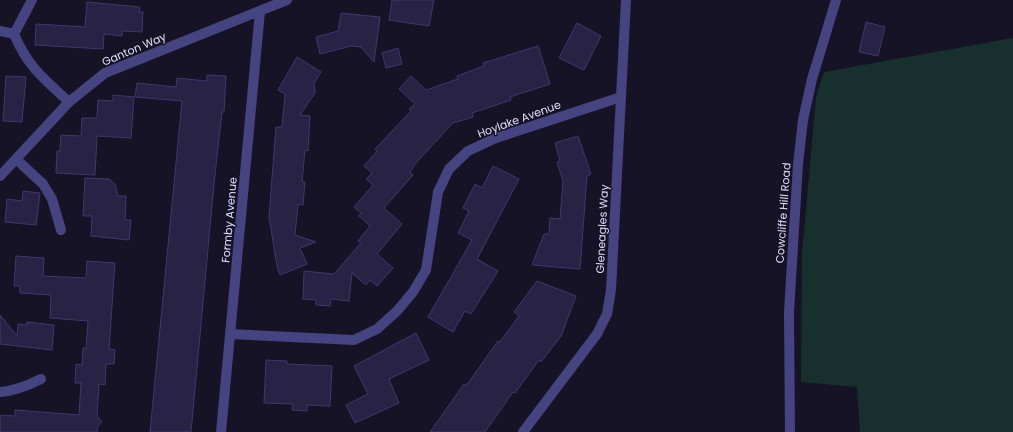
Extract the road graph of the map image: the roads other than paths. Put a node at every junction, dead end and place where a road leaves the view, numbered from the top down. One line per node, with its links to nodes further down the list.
1 (32, 0): 7 (street)
2 (287, 0): 5 (street, Ganton Way)
3 (626, 0): 8 (street, Gleneagles Way)
4 (836, 0): 18 (street, Cowcliffe Hill Road)
5 (260, 11): 9 (street, Ganton Way); 13 (street, Formby Avenue)
6 (0, 31): 7 (street)
7 (14, 34): 9 (street)
8 (620, 97): 13 (street, Hoylake Avenue); 17 (street, Gleneagles Way)
9 (68, 102): 10 (street, Ganton Way)
10 (17, 160): 11 (street, Ganton Way); 12 (street)
11 (0, 176)
12 (61, 230)
13 (230, 334): 16 (street, Formby Avenue)
14 (41, 379): 15 (street)
15 (0, 392)
16 (221, 432)
17 (523, 432)
18 (790, 432)

